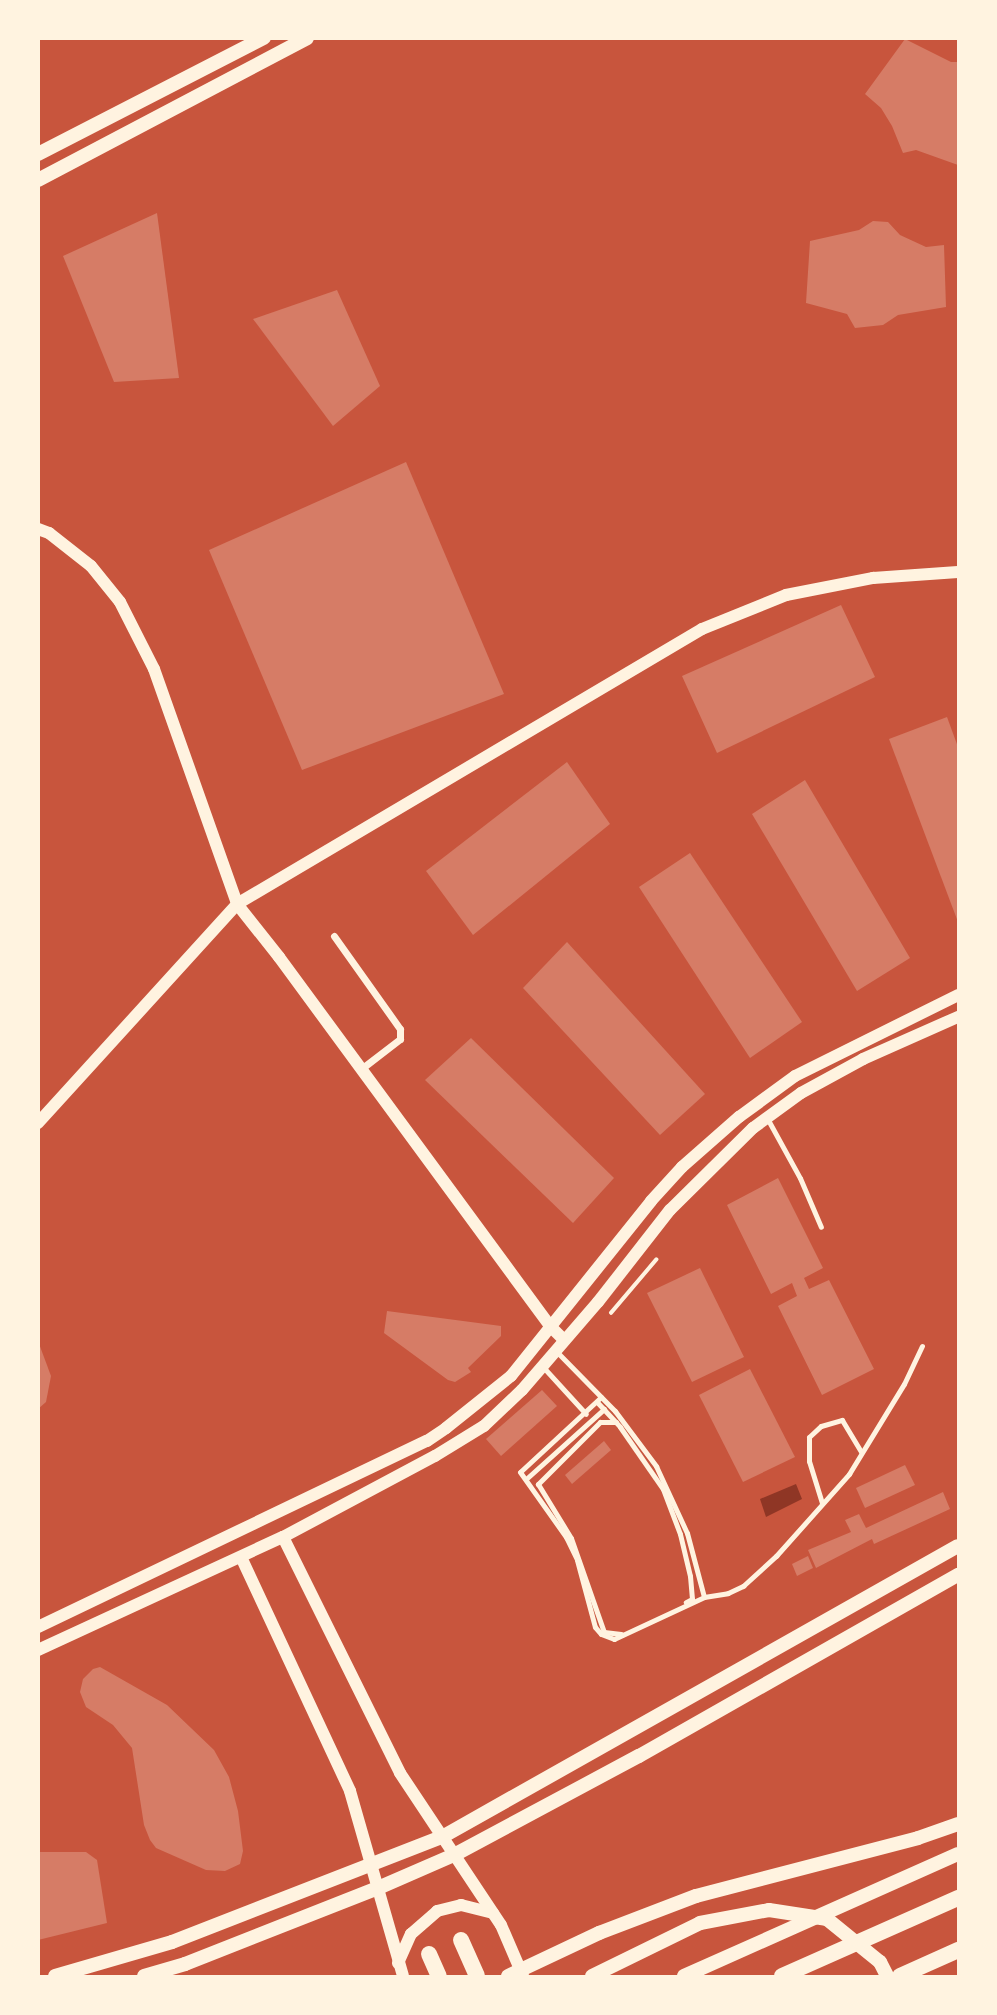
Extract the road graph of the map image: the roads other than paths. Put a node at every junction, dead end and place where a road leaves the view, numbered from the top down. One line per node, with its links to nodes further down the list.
1 (307, 38): 4 (main road)
2 (260, 41): 3 (main road)
3 (38, 154)
4 (38, 180)
5 (38, 529): 7 (street)
6 (958, 572): 7 (street)
7 (237, 904): 11 (street); 13 (street)
8 (334, 936): 11 (street)
9 (958, 995): 15 (street)
10 (958, 1017): 12 (street)
11 (361, 1069): 15 (street)
12 (767, 1118): 14 (lane); 16 (street)
13 (38, 1124)
14 (821, 1227)
15 (549, 1325): 16 (street); 31 (street)
16 (560, 1345): 18 (street); 19 (lane)
17 (922, 1346): 23 (lane)
18 (542, 1366): 21 (lane); 26 (street)
19 (599, 1399): 20 (lane); 21 (lane); 30 (lane)
20 (604, 1409): 22 (lane); 24 (lane)
21 (586, 1414): 24 (lane)
22 (616, 1422): 22 (lane)
23 (862, 1452): 25 (lane); 25 (lane)
24 (526, 1479): 30 (lane)
25 (822, 1503): 30 (lane)
26 (283, 1537): 28 (street); 34 (street)
27 (958, 1546): 34 (main road)
28 (241, 1557): 32 (street); 37 (street)
29 (958, 1575): 36 (main road)
30 (704, 1597)
31 (38, 1627)
32 (38, 1650)
33 (958, 1824): 49 (main road)
34 (442, 1837): 36 (street); 37 (main road)
35 (958, 1854): 52 (main road)
36 (454, 1855): 38 (main road); 40 (street)
37 (371, 1867): 38 (street); 45 (main road)
38 (377, 1888): 44 (street); 46 (main road)
39 (958, 1898): 53 (main road)
40 (493, 1913): 44 (street); 50 (street)
41 (461, 1940): 48 (main road)
42 (958, 1950): 55 (main road)
43 (429, 1954): 47 (main road)
44 (400, 1970)
45 (55, 1976)
46 (144, 1976)
47 (439, 1976)
48 (477, 1976)
49 (508, 1976)
50 (523, 1976)
51 (592, 1976): 54 (main road)
52 (684, 1976)
53 (782, 1976)
54 (887, 1976)
55 (900, 1976)

